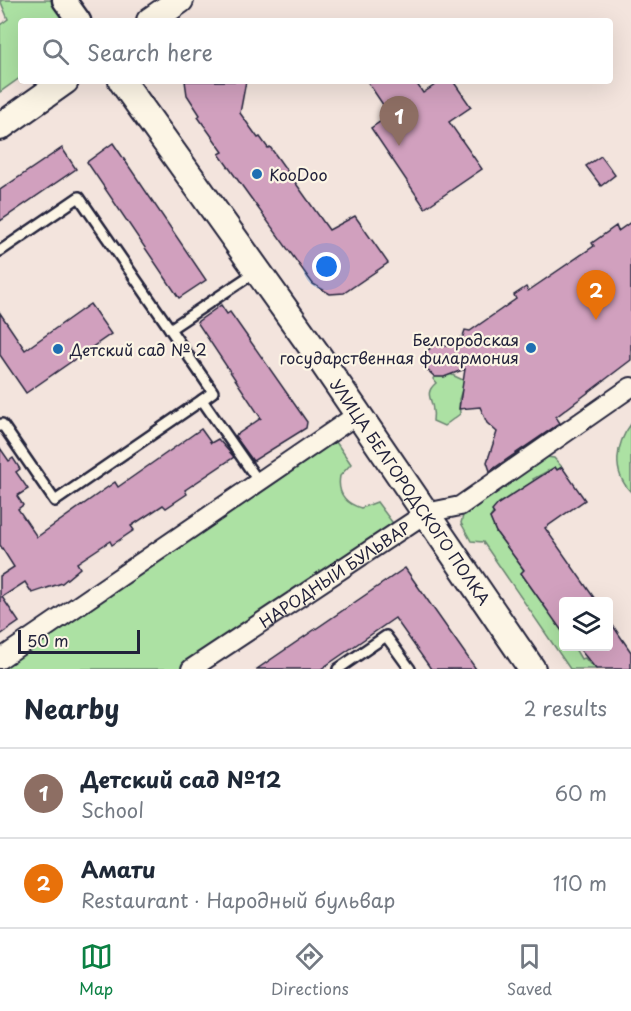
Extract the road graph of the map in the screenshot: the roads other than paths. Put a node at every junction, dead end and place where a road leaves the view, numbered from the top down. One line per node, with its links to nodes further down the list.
1 (64, 0): 3 (street)
2 (180, 0): 4 (main road)
3 (77, 18)
4 (154, 18)
5 (61, 84): 7 (main road)
6 (124, 84): 9 (main road, УЛИЦА БЕЛГОРОДСКОГО ПОЛКА)
7 (0, 127)
8 (0, 251): 10 (lane)
9 (258, 270): 10 (lane); 13 (main road, УЛИЦА БЕЛГОРОДСКОГО ПОЛКА)
10 (170, 329): 12 (lane)
11 (631, 387): 16 (street, НАРОДНЫЙ БУЛЬВАР)
12 (202, 400): 14 (lane); 15 (lane)
13 (358, 414): 15 (street); 16 (main road, УЛИЦА БЕЛГОРОДСКОГО ПОЛКА)
14 (0, 426)
15 (259, 482): 17 (street)
16 (426, 513): 18 (street, НАРОДНЫЙ БУЛЬВАР); 21 (main road, УЛИЦА БЕЛГОРОДСКОГО ПОЛКА)
17 (0, 659)
18 (202, 666)
19 (338, 669): 20 (lane)
20 (410, 669)
21 (532, 669)

